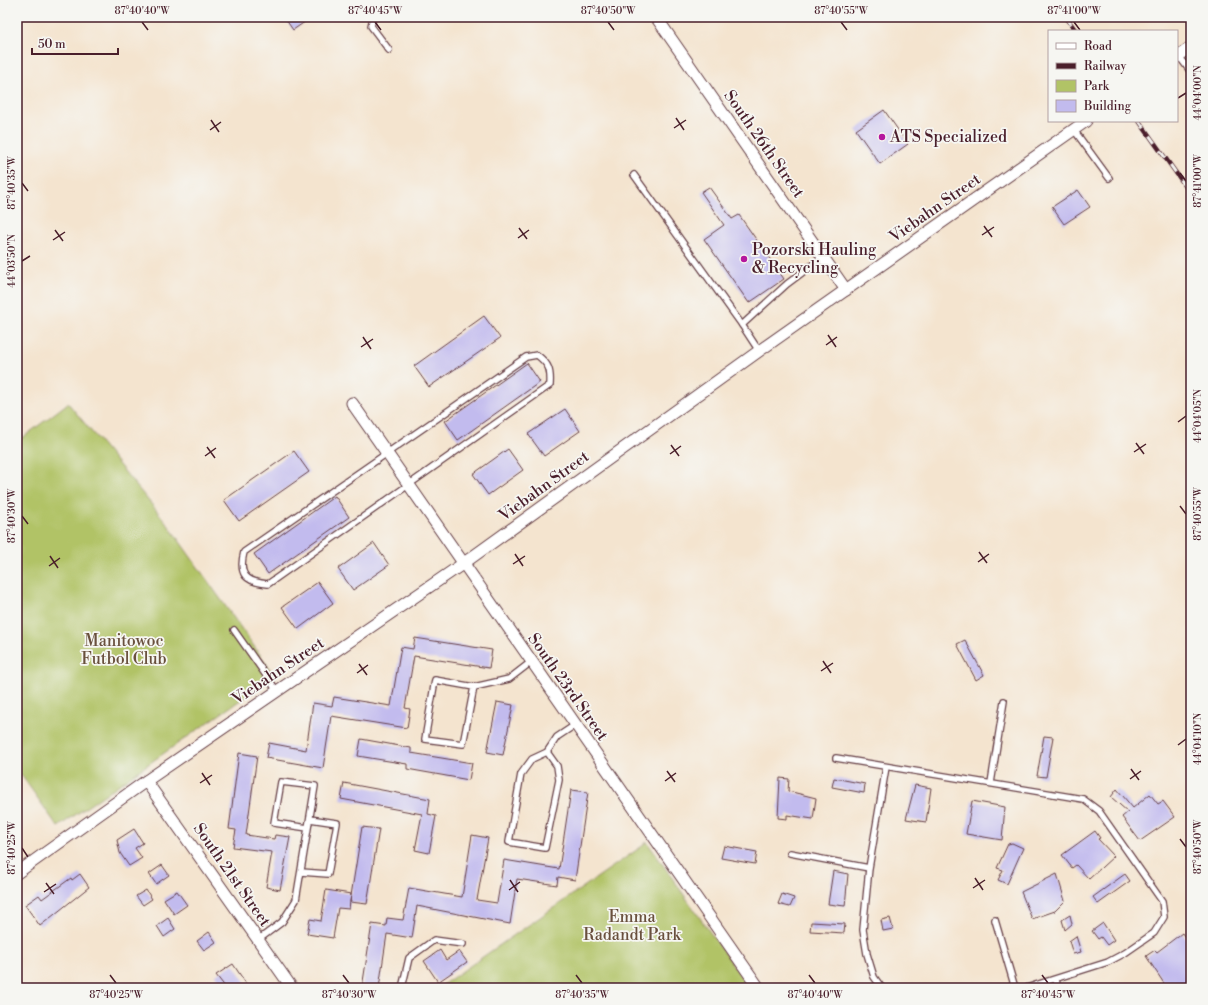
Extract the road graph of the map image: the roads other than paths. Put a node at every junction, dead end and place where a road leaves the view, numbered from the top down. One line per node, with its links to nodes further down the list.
1 (373, 17): 4 (lane)
2 (656, 17): 11 (street, South 26th Street)
3 (1191, 47): 5 (street)
4 (389, 50)
5 (1178, 56): 6 (lane)
6 (1191, 72)
7 (1085, 122): 8 (street, Viebahn Street)
8 (1074, 130): 10 (lane); 12 (street, Viebahn Street)
9 (634, 175): 13 (lane)
10 (1108, 178)
11 (823, 257): 12 (street, South 26th Street); 13 (lane)
12 (846, 290): 14 (street, Viebahn Street)
13 (742, 325): 14 (lane)
14 (759, 352): 18 (street, Viebahn Street)
15 (352, 403): 16 (street, South 23rd Street)
16 (387, 454): 17 (street, South 23rd Street); 17 (lane); 17 (lane)
17 (408, 484): 18 (street, South 23rd Street)
18 (464, 563): 20 (street, South 23rd Street); 22 (street, Viebahn Street)
19 (234, 630): 22 (lane)
20 (531, 662): 21 (lane); 24 (street, South 23rd Street)
21 (474, 687): 21 (lane)
22 (277, 691): 28 (street, Viebahn Street)
23 (1004, 702): 29 (lane)
24 (575, 726): 25 (lane); 42 (street, South 23rd Street)
25 (547, 752): 25 (lane)
26 (836, 758): 27 (lane)
27 (886, 767): 29 (lane); 33 (lane)
28 (146, 781): 35 (street, Viebahn Street); 37 (street, South 21st Street)
29 (991, 783): 39 (lane)
30 (310, 819): 31 (lane); 31 (lane); 34 (lane)
31 (308, 828): 34 (lane)
32 (790, 853): 33 (lane)
33 (869, 868): 43 (lane)
34 (301, 872): 37 (lane)
35 (17, 873)
36 (995, 920): 44 (lane)
37 (258, 940): 40 (street, South 21st Street)
38 (463, 944): 41 (lane)
39 (1056, 980): 45 (lane); 46 (lane)
40 (292, 988)
41 (402, 988)
42 (759, 988)
43 (882, 988)
44 (1015, 988)
45 (1026, 988)
46 (1058, 988)

